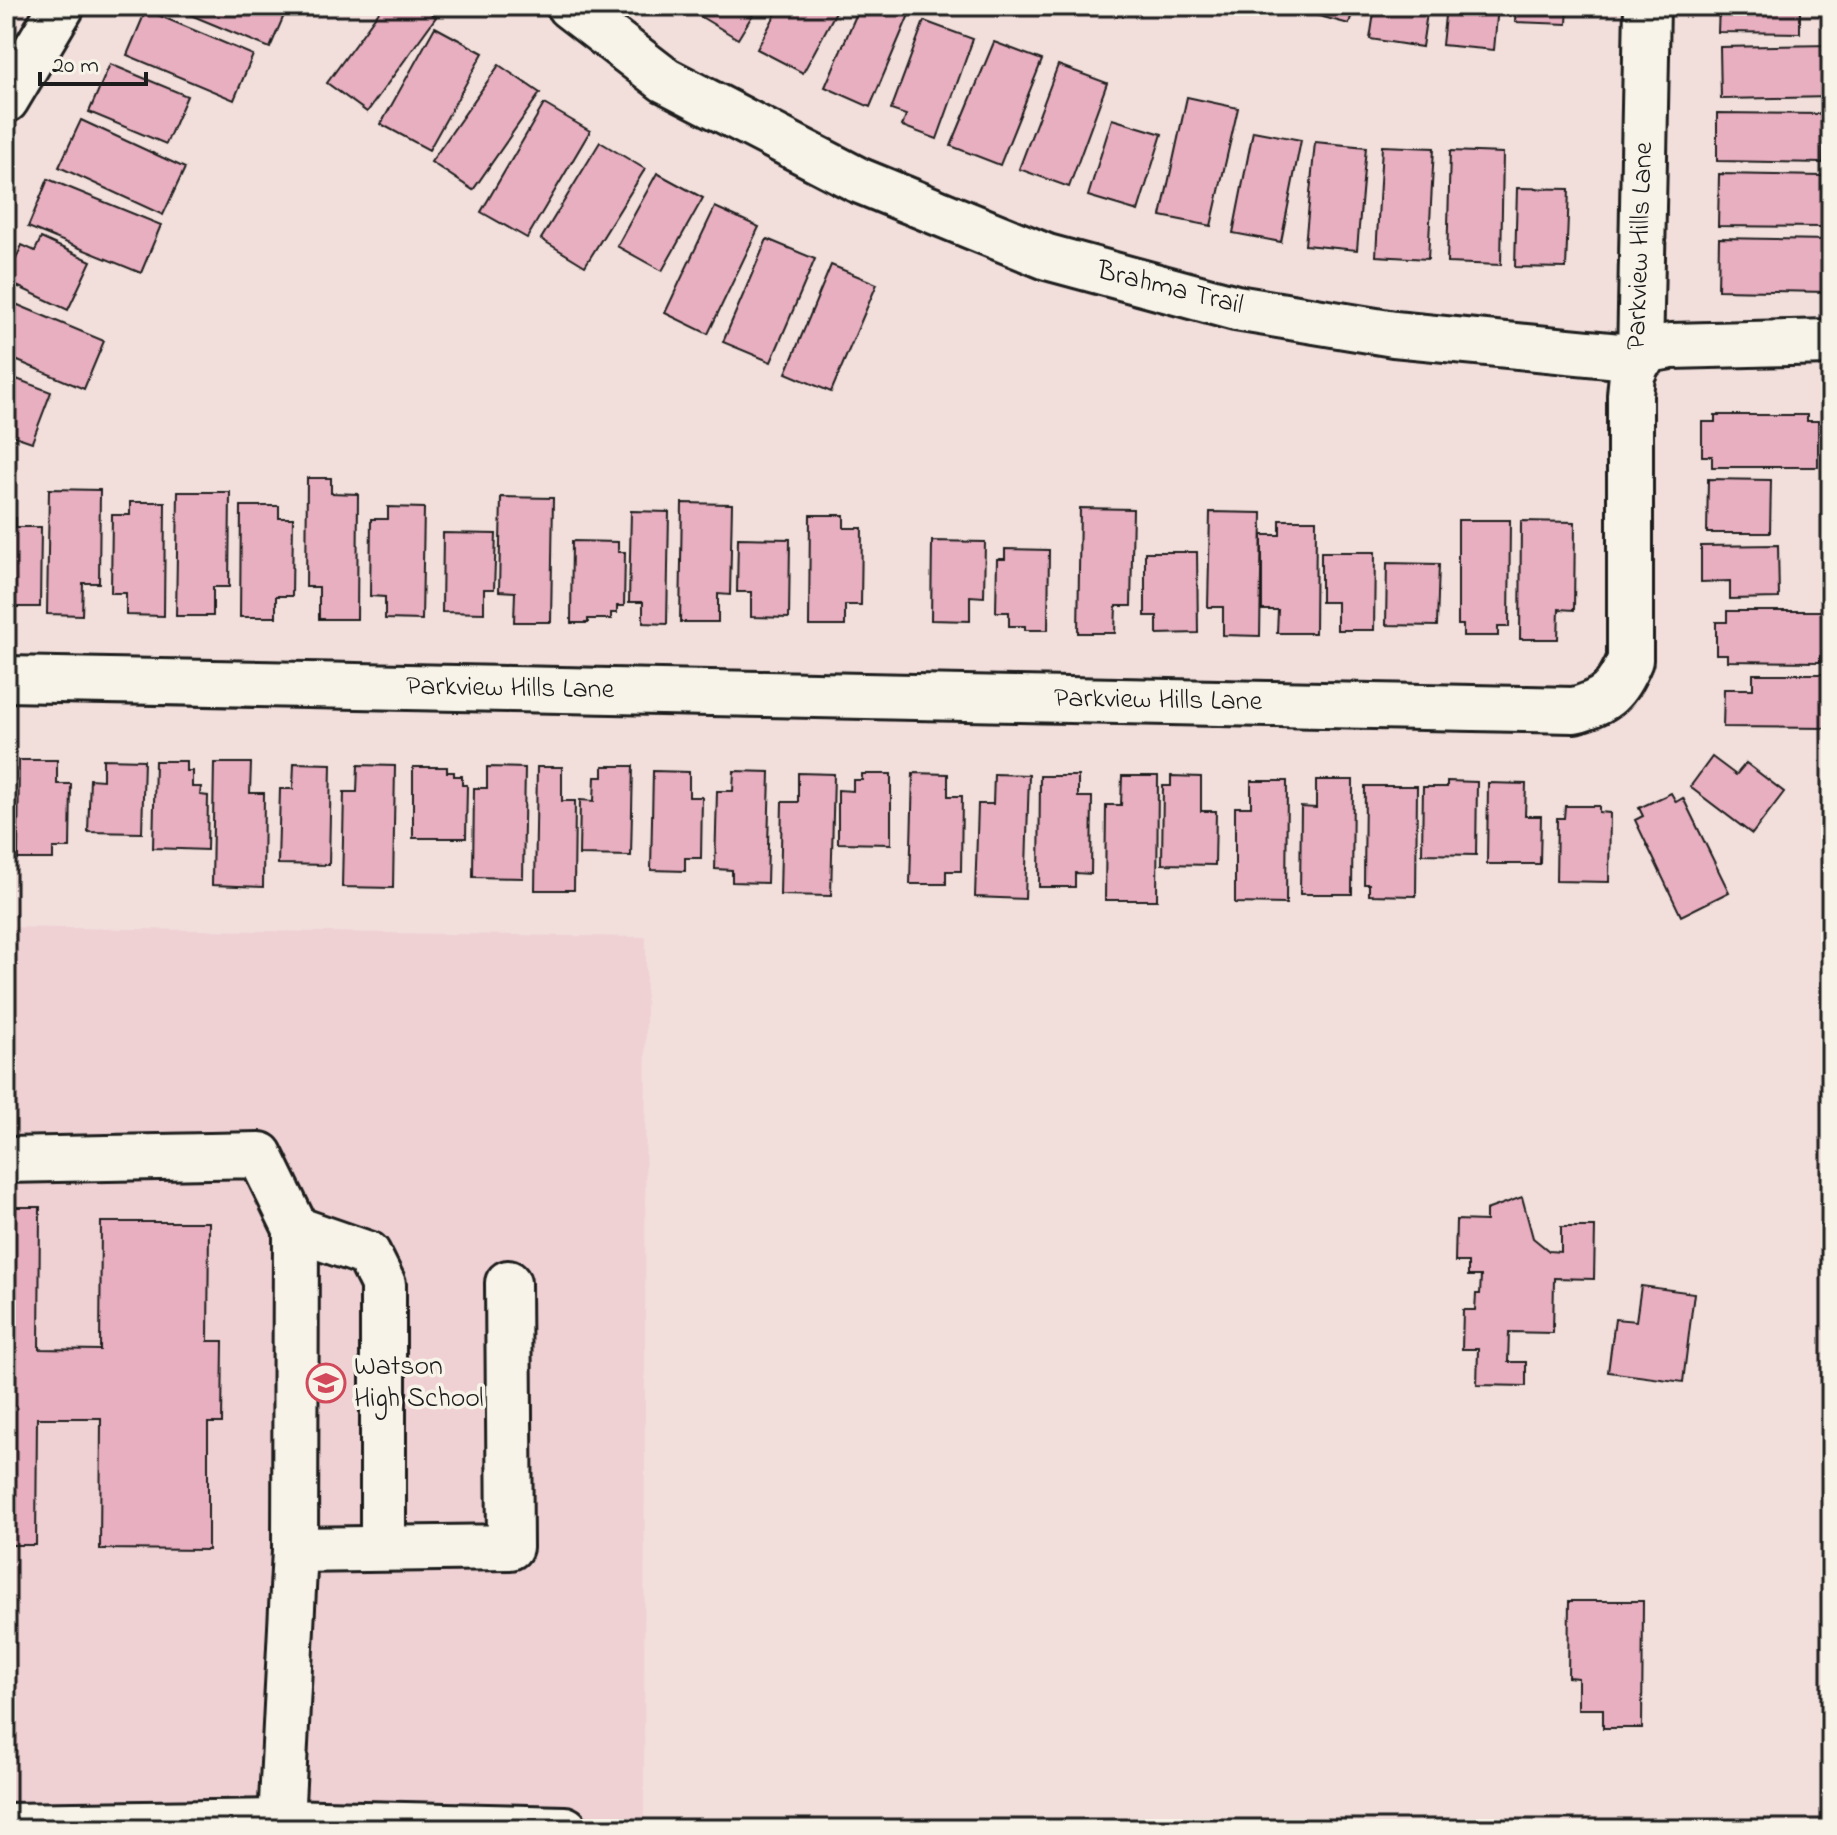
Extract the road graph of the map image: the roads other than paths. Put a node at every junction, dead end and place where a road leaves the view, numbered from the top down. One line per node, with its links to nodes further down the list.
1 (62, 6): 4 (street)
2 (569, 6): 6 (street, Brahma Trail)
3 (1647, 6): 6 (street, Parkview Hills Lane)
4 (6, 100)
5 (1831, 342): 6 (street, Brahma Trail)
6 (1640, 358): 7 (street, Parkview Hills Lane)
7 (6, 679)
8 (6, 1160): 9 (street)
9 (296, 1229): 11 (street); 12 (street)
10 (508, 1283): 11 (street)
11 (383, 1548): 12 (street)
12 (295, 1550): 13 (street)
13 (281, 1822): 14 (street); 15 (street)
14 (6, 1826)
15 (565, 1829)

